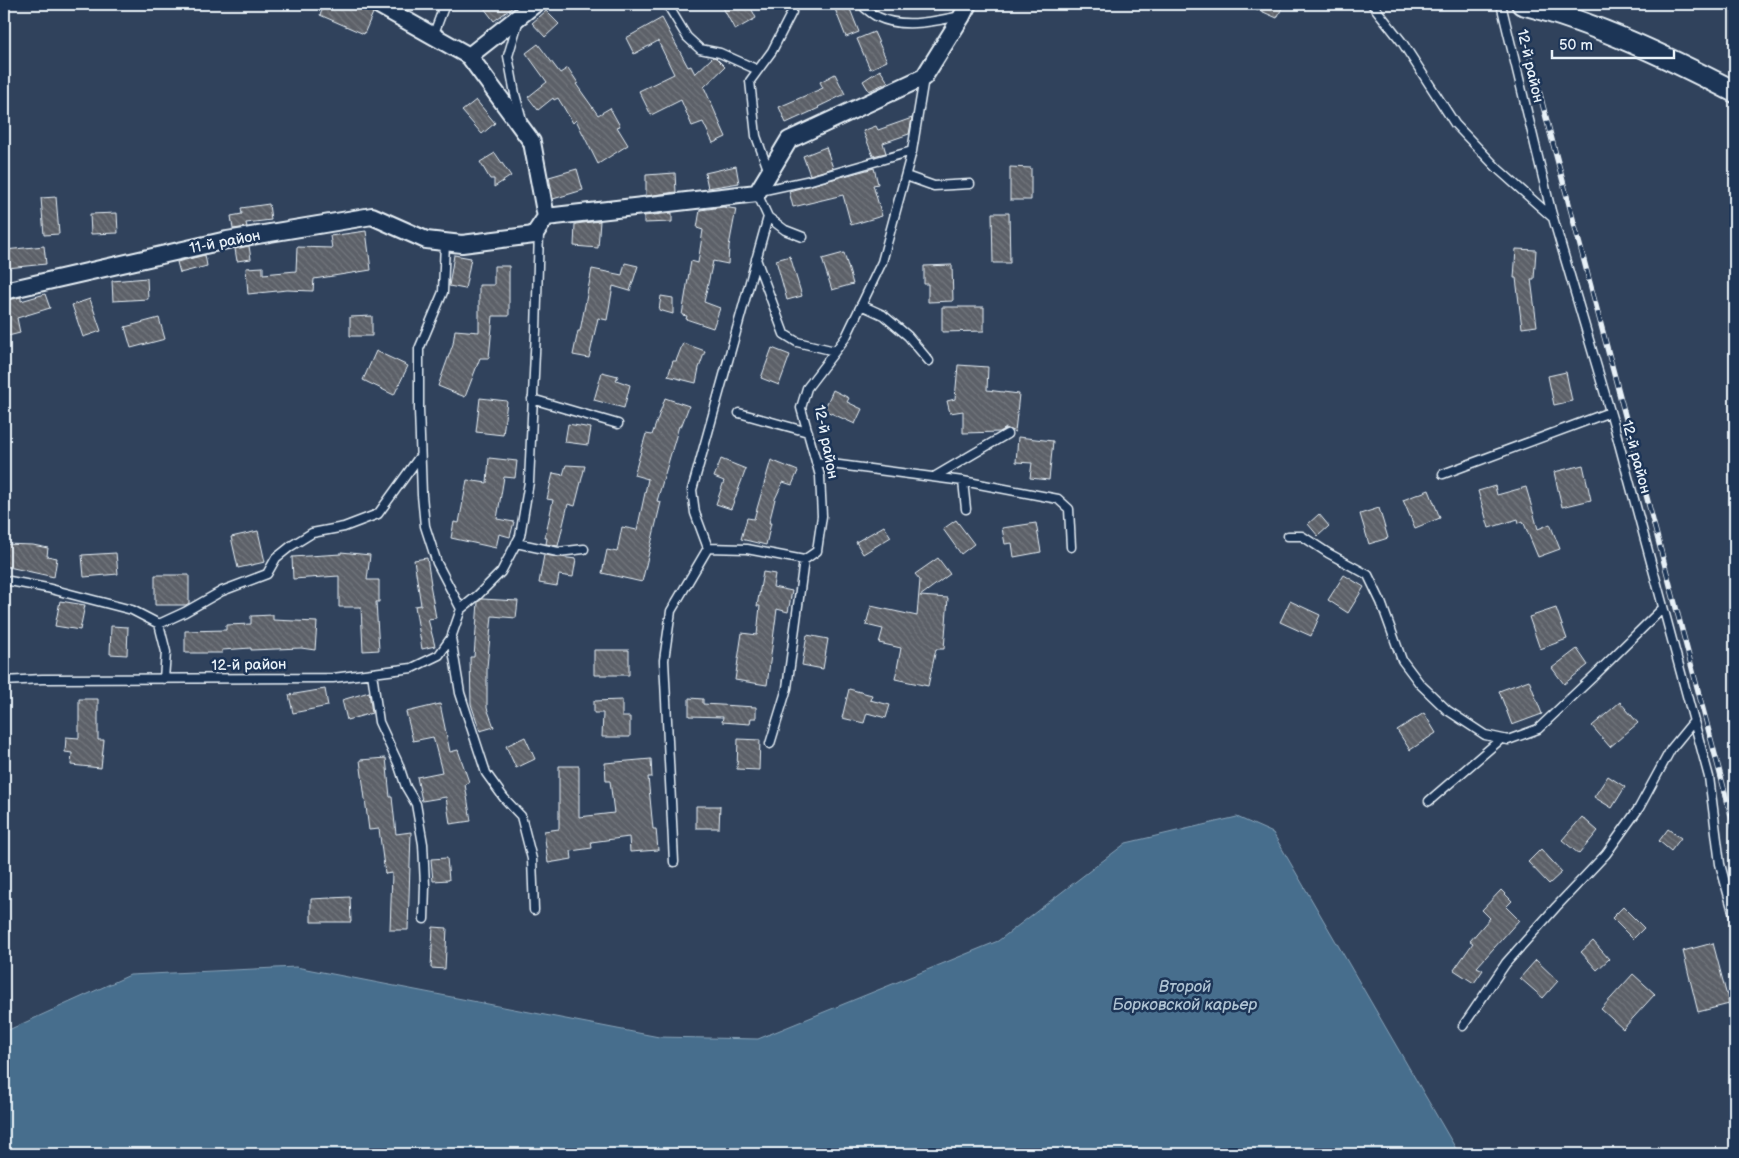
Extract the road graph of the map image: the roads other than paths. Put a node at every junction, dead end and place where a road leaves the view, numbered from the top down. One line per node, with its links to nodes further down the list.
1 (377, 4): 13 (street)
2 (445, 4): 13 (lane)
3 (535, 4): 12 (street)
4 (667, 4): 15 (lane)
5 (791, 4): 15 (lane)
6 (1372, 4): 25 (lane)
7 (1501, 4): 25 (lane, 12-й район)
8 (1522, 4): 9 (street)
9 (1541, 6): 17 (street)
10 (865, 8): 11 (lane)
11 (965, 10): 16 (street)
12 (520, 16): 14 (street); 18 (lane)
13 (433, 36): 14 (street)
14 (469, 56): 18 (street)
15 (758, 70): 20 (lane)
16 (924, 77): 19 (lane, 12-й район); 20 (street)
17 (1735, 92)
18 (526, 134): 26 (street)
19 (912, 151): 21 (lane, 12-й район); 23 (lane)
20 (769, 174): 23 (street)
21 (906, 176): 22 (lane); 31 (lane, 12-й район)
22 (970, 184)
23 (758, 192): 24 (lane); 26 (street)
24 (768, 217): 27 (lane); 29 (lane)
25 (1553, 218): 35 (lane, 12-й район)
26 (543, 222): 28 (street, 11-й район); 34 (lane)
27 (803, 238)
28 (445, 242): 30 (street, 11-й район); 40 (lane)
29 (756, 259): 32 (lane); 49 (lane)
30 (4, 291)
31 (861, 305): 32 (lane, 12-й район); 33 (lane)
32 (835, 351): 38 (lane, 12-й район)
33 (929, 361)
34 (532, 399): 37 (lane); 47 (lane)
35 (1610, 412): 42 (lane); 53 (lane, 12-й район)
36 (739, 413): 38 (lane)
37 (618, 424)
38 (808, 432): 41 (lane, 12-й район)
39 (1007, 434): 43 (lane)
40 (420, 456): 54 (lane); 55 (lane)
41 (816, 462): 43 (lane); 51 (lane, 12-й район)
42 (1443, 474)
43 (934, 477): 44 (lane)
44 (963, 481): 45 (lane); 48 (lane)
45 (966, 509)
46 (1288, 536): 61 (lane)
47 (516, 543): 50 (lane); 54 (lane)
48 (1070, 547)
49 (708, 548): 51 (lane); 64 (lane)
50 (584, 549)
51 (804, 560): 62 (lane)
52 (4, 580): 55 (lane)
53 (1663, 608): 60 (lane, 12-й район); 61 (lane)
54 (462, 609): 56 (lane, 12-й район)
55 (159, 624): 58 (lane)
56 (451, 638): 57 (lane, 12-й район); 65 (lane)
57 (372, 673): 58 (lane, 12-й район); 66 (lane)
58 (164, 679): 59 (lane, 12-й район)
59 (4, 681)
60 (1694, 721): 67 (lane, 12-й район); 68 (lane)
61 (1501, 739): 63 (lane)
62 (770, 744)
63 (1429, 801)
64 (674, 862)
65 (534, 910)
66 (424, 919)
67 (1735, 919)
68 (1463, 1026)

